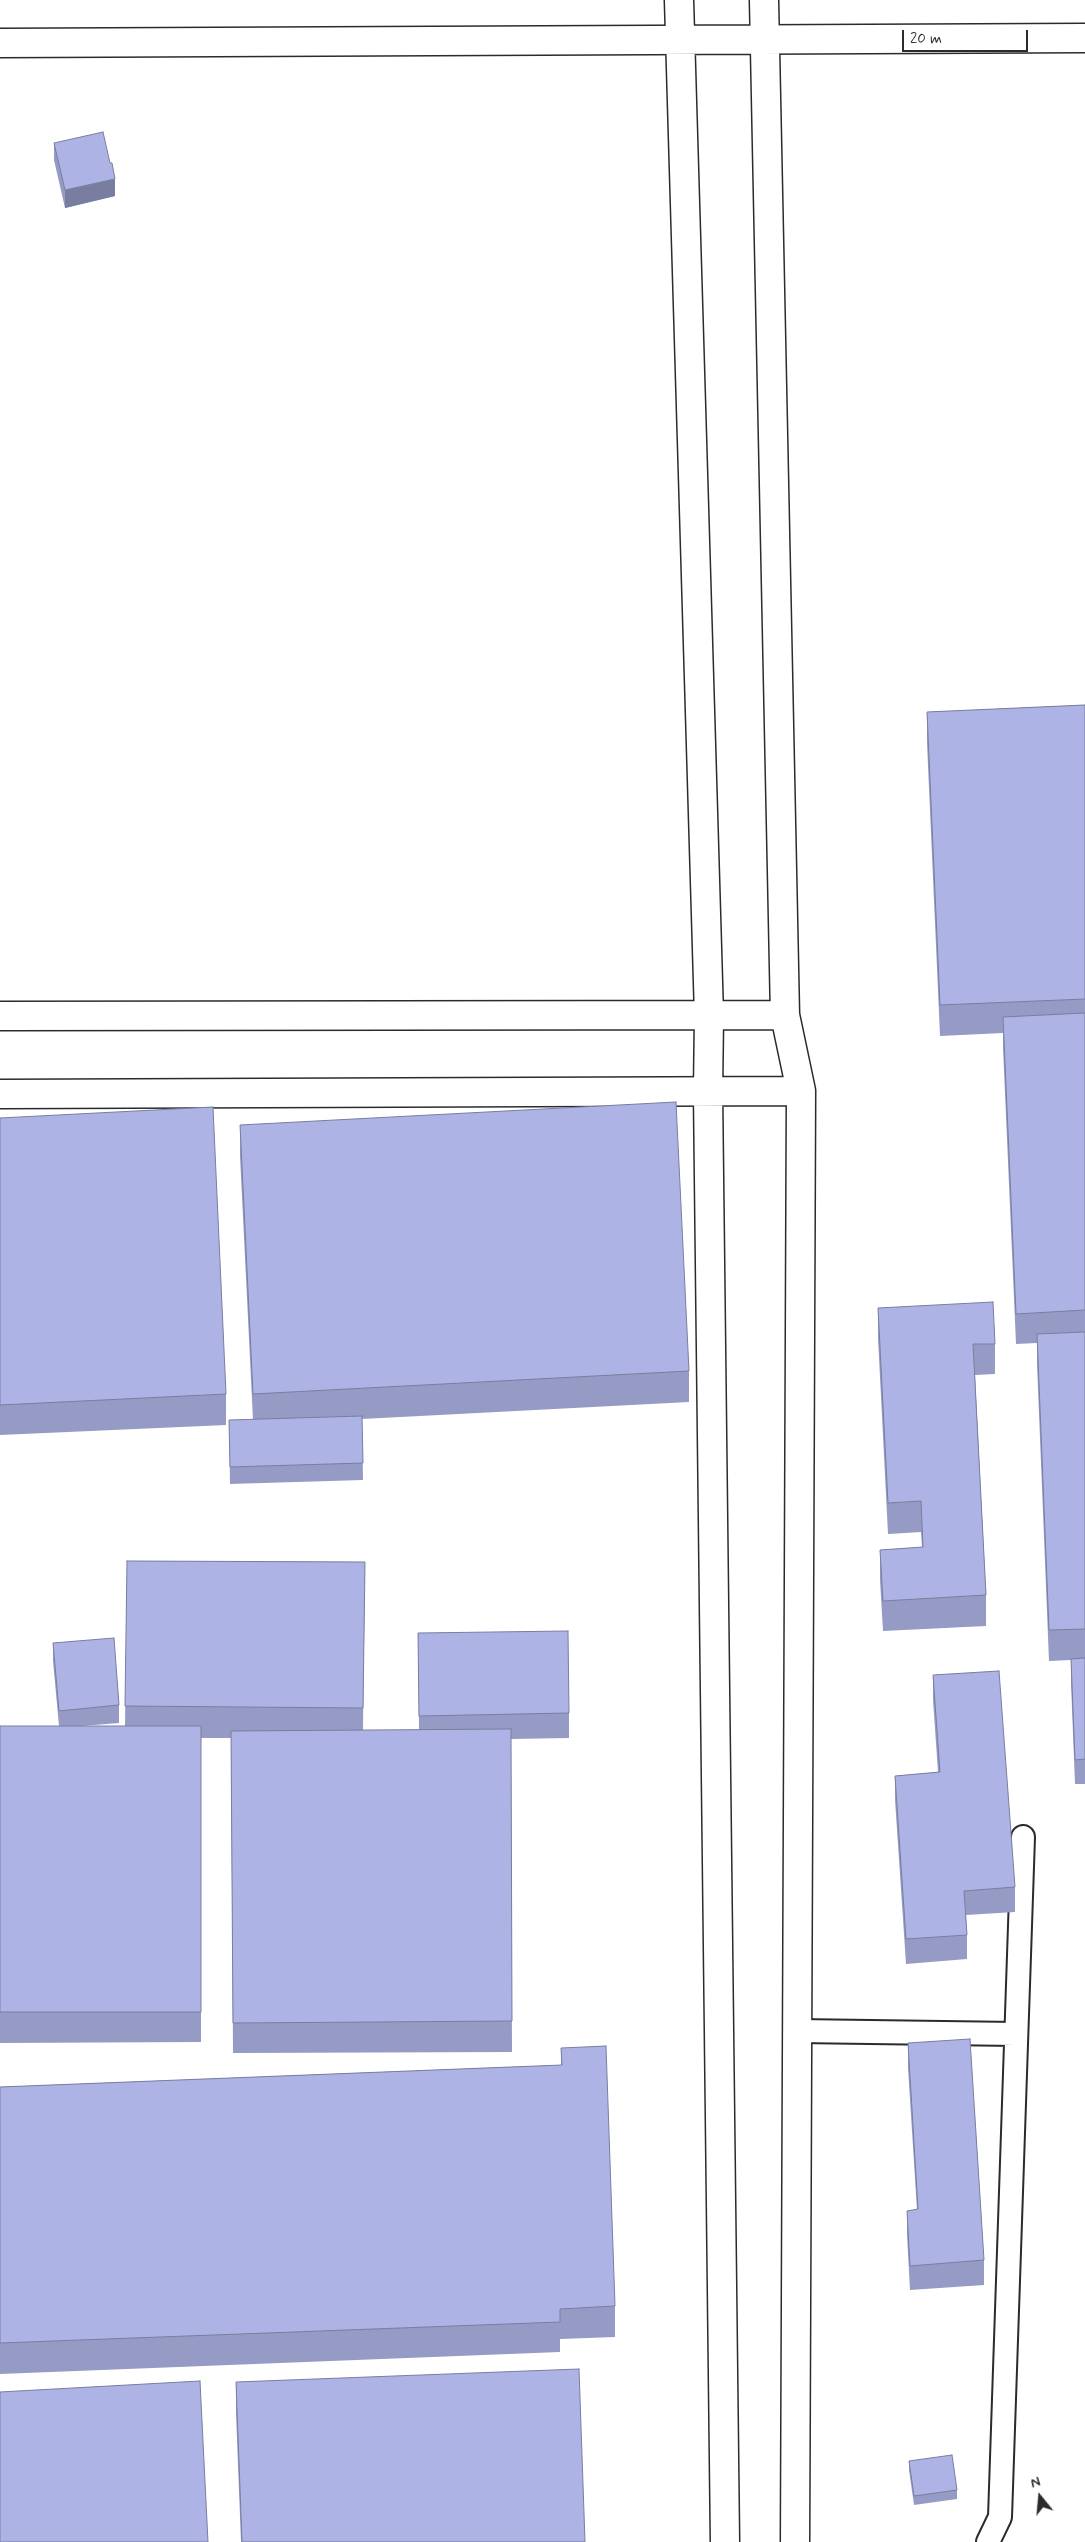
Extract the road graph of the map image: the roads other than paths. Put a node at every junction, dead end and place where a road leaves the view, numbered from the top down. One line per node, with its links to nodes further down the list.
1 (679, 0): 4 (street)
2 (764, 0): 5 (street)
3 (1085, 38): 5 (street)
4 (679, 40): 5 (street); 6 (street); 9 (street)
5 (763, 40): 7 (street)
6 (0, 42)
7 (785, 1015): 9 (street); 10 (street)
8 (0, 1016): 9 (street)
9 (709, 1016): 11 (street)
10 (801, 1091): 11 (street); 14 (street)
11 (708, 1092): 12 (street); 16 (street)
12 (0, 1094)
13 (1023, 1837): 15 (lane)
14 (797, 2031): 15 (lane); 17 (street)
15 (1016, 2034): 18 (lane)
16 (725, 2542)
17 (796, 2542)
18 (988, 2542)

